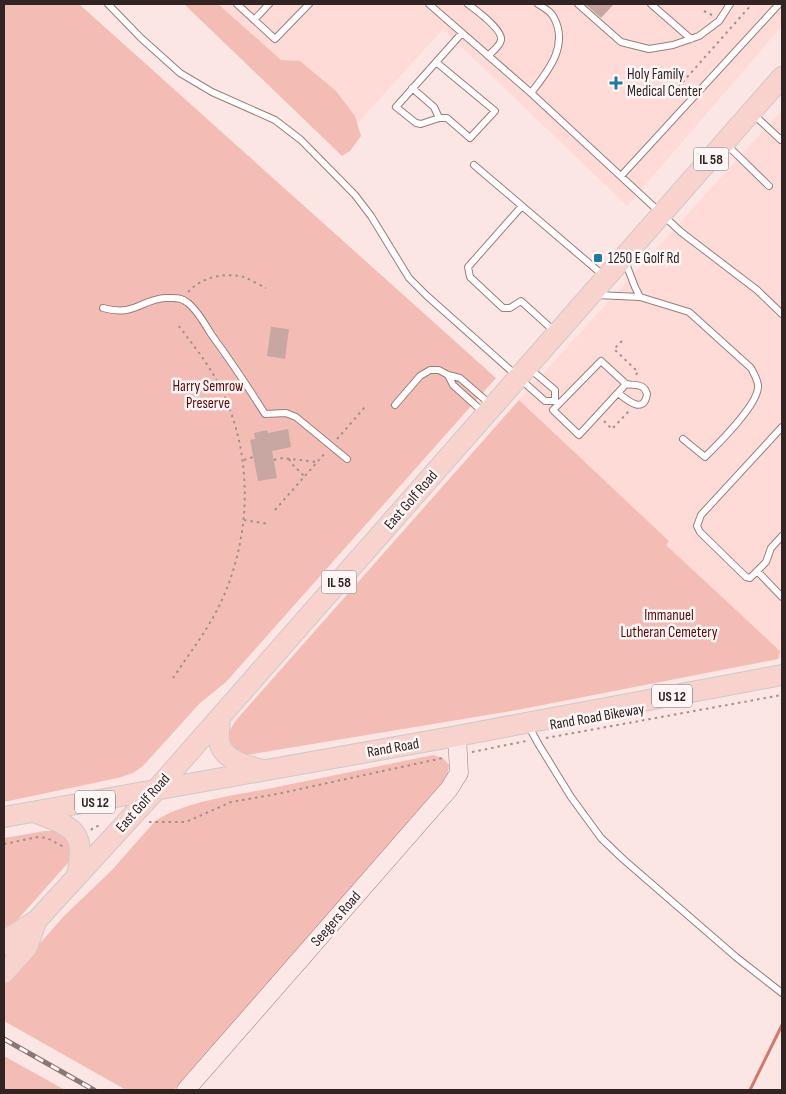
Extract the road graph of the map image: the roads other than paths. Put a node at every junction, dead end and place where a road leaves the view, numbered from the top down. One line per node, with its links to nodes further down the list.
1 (108, 4): 36 (lane)
2 (237, 4): 12 (lane)
3 (269, 4): 12 (lane)
4 (308, 4): 12 (lane)
5 (428, 4): 13 (lane)
6 (468, 4): 15 (lane)
7 (538, 4): 19 (lane)
8 (578, 4): 14 (lane)
9 (651, 4): 14 (lane)
10 (730, 4): 14 (lane)
11 (779, 4): 25 (lane)
12 (254, 20)
13 (462, 33): 15 (lane); 16 (lane)
14 (691, 39)
15 (488, 56): 19 (lane)
16 (436, 62): 18 (lane); 21 (lane)
17 (782, 77): 20 (main road, East Golf Road / IL 58)
18 (412, 88): 21 (lane); 21 (lane)
19 (531, 93): 25 (lane)
20 (752, 112): 22 (lane); 23 (main road, East Golf Road / IL 58)
21 (439, 118)
22 (782, 138)
23 (725, 143): 26 (lane); 28 (main road, East Golf Road / IL 58)
24 (474, 166): 27 (lane)
25 (621, 176): 28 (lane)
26 (769, 186)
27 (522, 206): 30 (lane); 35 (lane)
28 (662, 214): 29 (main road, East Golf Road / IL 58); 34 (lane)
29 (624, 258): 30 (main road, East Golf Road / IL 58); 32 (lane)
30 (606, 278): 31 (main road, East Golf Road / IL 58)
31 (592, 295): 32 (lane); 35 (main road, East Golf Road / IL 58)
32 (640, 297): 44 (lane)
33 (103, 308): 45 (lane)
34 (782, 314)
35 (557, 335): 36 (main road, East Golf Road / IL 58)
36 (524, 373): 40 (lane); 40 (lane); 42 (main road, East Golf Road / IL 58)
37 (448, 375): 41 (lane); 42 (lane); 42 (lane)
38 (626, 384): 39 (lane); 39 (lane); 40 (lane)
39 (618, 393): 40 (lane)
40 (557, 402)
41 (395, 405)
42 (490, 411): 50 (main road, East Golf Road / IL 58)
43 (782, 427): 47 (lane)
44 (683, 439)
45 (347, 459)
46 (782, 536): 47 (lane)
47 (757, 571): 48 (lane)
48 (782, 597)
49 (782, 675): 51 (main road, Rand Road / US 12)
50 (220, 717): 53 (main road); 54 (main road, East Golf Road / IL 58)
51 (531, 731): 52 (main road, Rand Road / US 12); 61 (lane)
52 (457, 736): 53 (main road, Rand Road / US 12); 62 (street, Seegers Road)
53 (265, 771): 54 (main road, Rand Road / US 12)
54 (155, 791): 55 (main road, Rand Road / US 12); 57 (main road, East Golf Road / IL 58)
55 (34, 812): 56 (main road, Rand Road / US 12); 57 (main road)
56 (4, 817)
57 (77, 876): 58 (main road, East Golf Road / IL 58)
58 (37, 920): 59 (main road, East Golf Road / IL 58); 60 (main road, East Golf Road / IL 58)
59 (4, 945)
60 (4, 973)
61 (782, 993)
62 (186, 1090)

